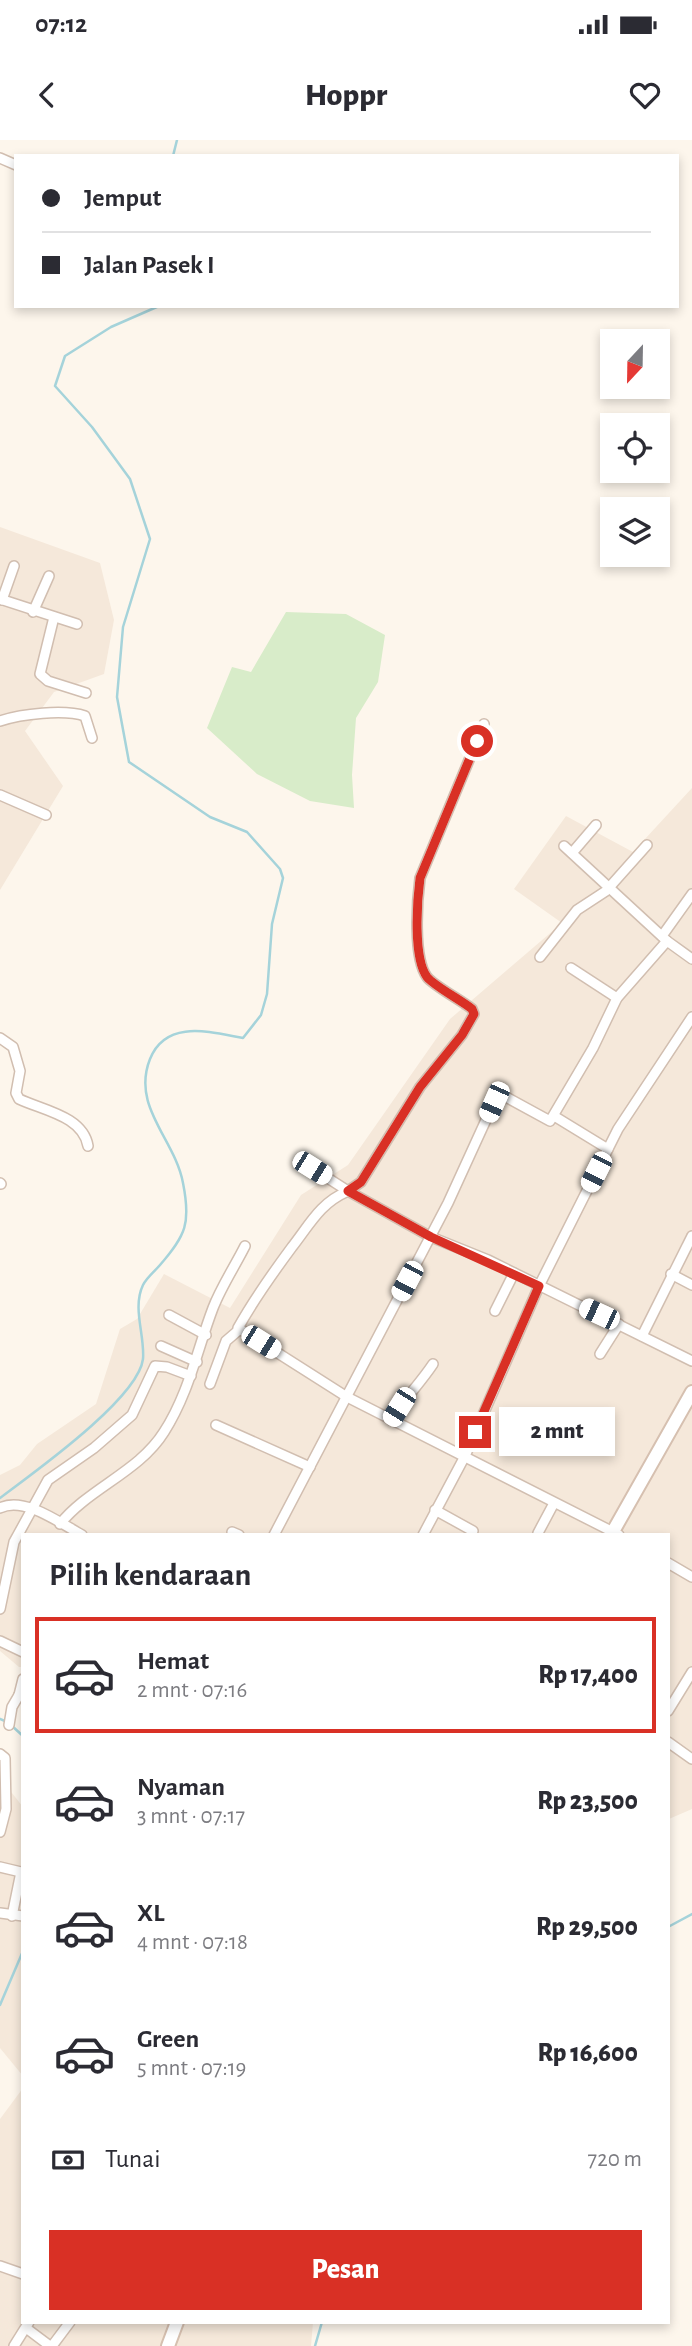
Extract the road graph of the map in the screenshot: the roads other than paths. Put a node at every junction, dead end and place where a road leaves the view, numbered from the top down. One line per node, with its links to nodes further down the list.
1 (14, 566): 3 (street)
2 (49, 576): 4 (street)
3 (1, 600): 4 (street)
4 (33, 612): 5 (street)
5 (54, 617): 6 (street); 7 (street)
6 (77, 624)
7 (86, 693)
8 (0, 721): 10 (street)
9 (484, 724): 32 (street)
10 (92, 738)
11 (0, 795): 12 (street)
12 (46, 815)
13 (596, 825): 16 (street)
14 (647, 845): 17 (street)
15 (564, 846): 16 (street)
16 (572, 853): 17 (street)
17 (610, 886): 19 (street); 20 (street)
18 (692, 894): 19 (street)
19 (665, 938): 21 (street); 23 (street)
20 (540, 957)
21 (692, 959)
22 (571, 968): 23 (street)
23 (617, 999): 28 (street)
24 (692, 1017): 25 (street)
25 (683, 1028): 26 (street); 30 (street)
26 (692, 1035)
27 (0, 1038): 29 (street)
28 (554, 1116): 30 (street); 34 (street)
29 (88, 1146)
30 (608, 1149): 39 (street)
31 (312, 1168): 32 (street)
32 (348, 1191): 34 (street); 43 (street)
33 (692, 1236): 37 (street)
34 (431, 1237): 36 (street); 54 (street)
35 (245, 1246): 44 (street)
36 (514, 1273): 39 (street); 40 (street)
37 (671, 1274): 38 (street); 45 (street)
38 (692, 1285)
39 (539, 1286): 42 (street); 57 (street)
40 (495, 1311)
41 (169, 1315): 44 (street)
42 (619, 1324): 45 (street); 47 (street)
43 (238, 1328): 52 (street); 54 (street)
44 (206, 1335): 49 (street)
45 (642, 1336): 48 (street)
46 (161, 1346): 49 (street)
47 (600, 1354)
48 (692, 1361)
49 (197, 1362): 51 (street)
50 (433, 1364): 55 (street)
51 (191, 1376): 61 (street); 63 (street)
52 (210, 1384)
53 (692, 1392): 69 (main road)
54 (347, 1397): 55 (street); 58 (street)
55 (391, 1420): 57 (street)
56 (216, 1425): 58 (street)
57 (464, 1456): 59 (street); 62 (street)
58 (310, 1467): 65 (street)
59 (554, 1503): 67 (street); 68 (street)
60 (0, 1508): 61 (street)
61 (31, 1509): 63 (street); 72 (street)
62 (435, 1510): 64 (street); 66 (street)
63 (69, 1530)
64 (473, 1531)
65 (275, 1533)
66 (424, 1533)
67 (538, 1533)
68 (613, 1533)
69 (616, 1533)
70 (670, 1564): 71 (street)
71 (692, 1577)
72 (0, 1609)
73 (0, 1641): 74 (street)
74 (21, 1650)
75 (691, 1677): 77 (street)
76 (21, 1696): 78 (street)
77 (670, 1707)
78 (9, 1725)
79 (670, 1743): 81 (street)
80 (0, 1754): 82 (street)
81 (692, 1759)
82 (3, 1781): 83 (street)
83 (0, 1832)
84 (0, 1867): 86 (street)
85 (0, 1913): 86 (street)
86 (12, 1916): 87 (street)
87 (21, 1916)
88 (0, 2266): 89 (street)
89 (21, 2273)
90 (68, 2324): 94 (street)
91 (176, 2324): 95 (main road)
92 (28, 2325): 93 (street); 94 (street)
93 (14, 2346)
94 (51, 2346)
95 (168, 2346)

